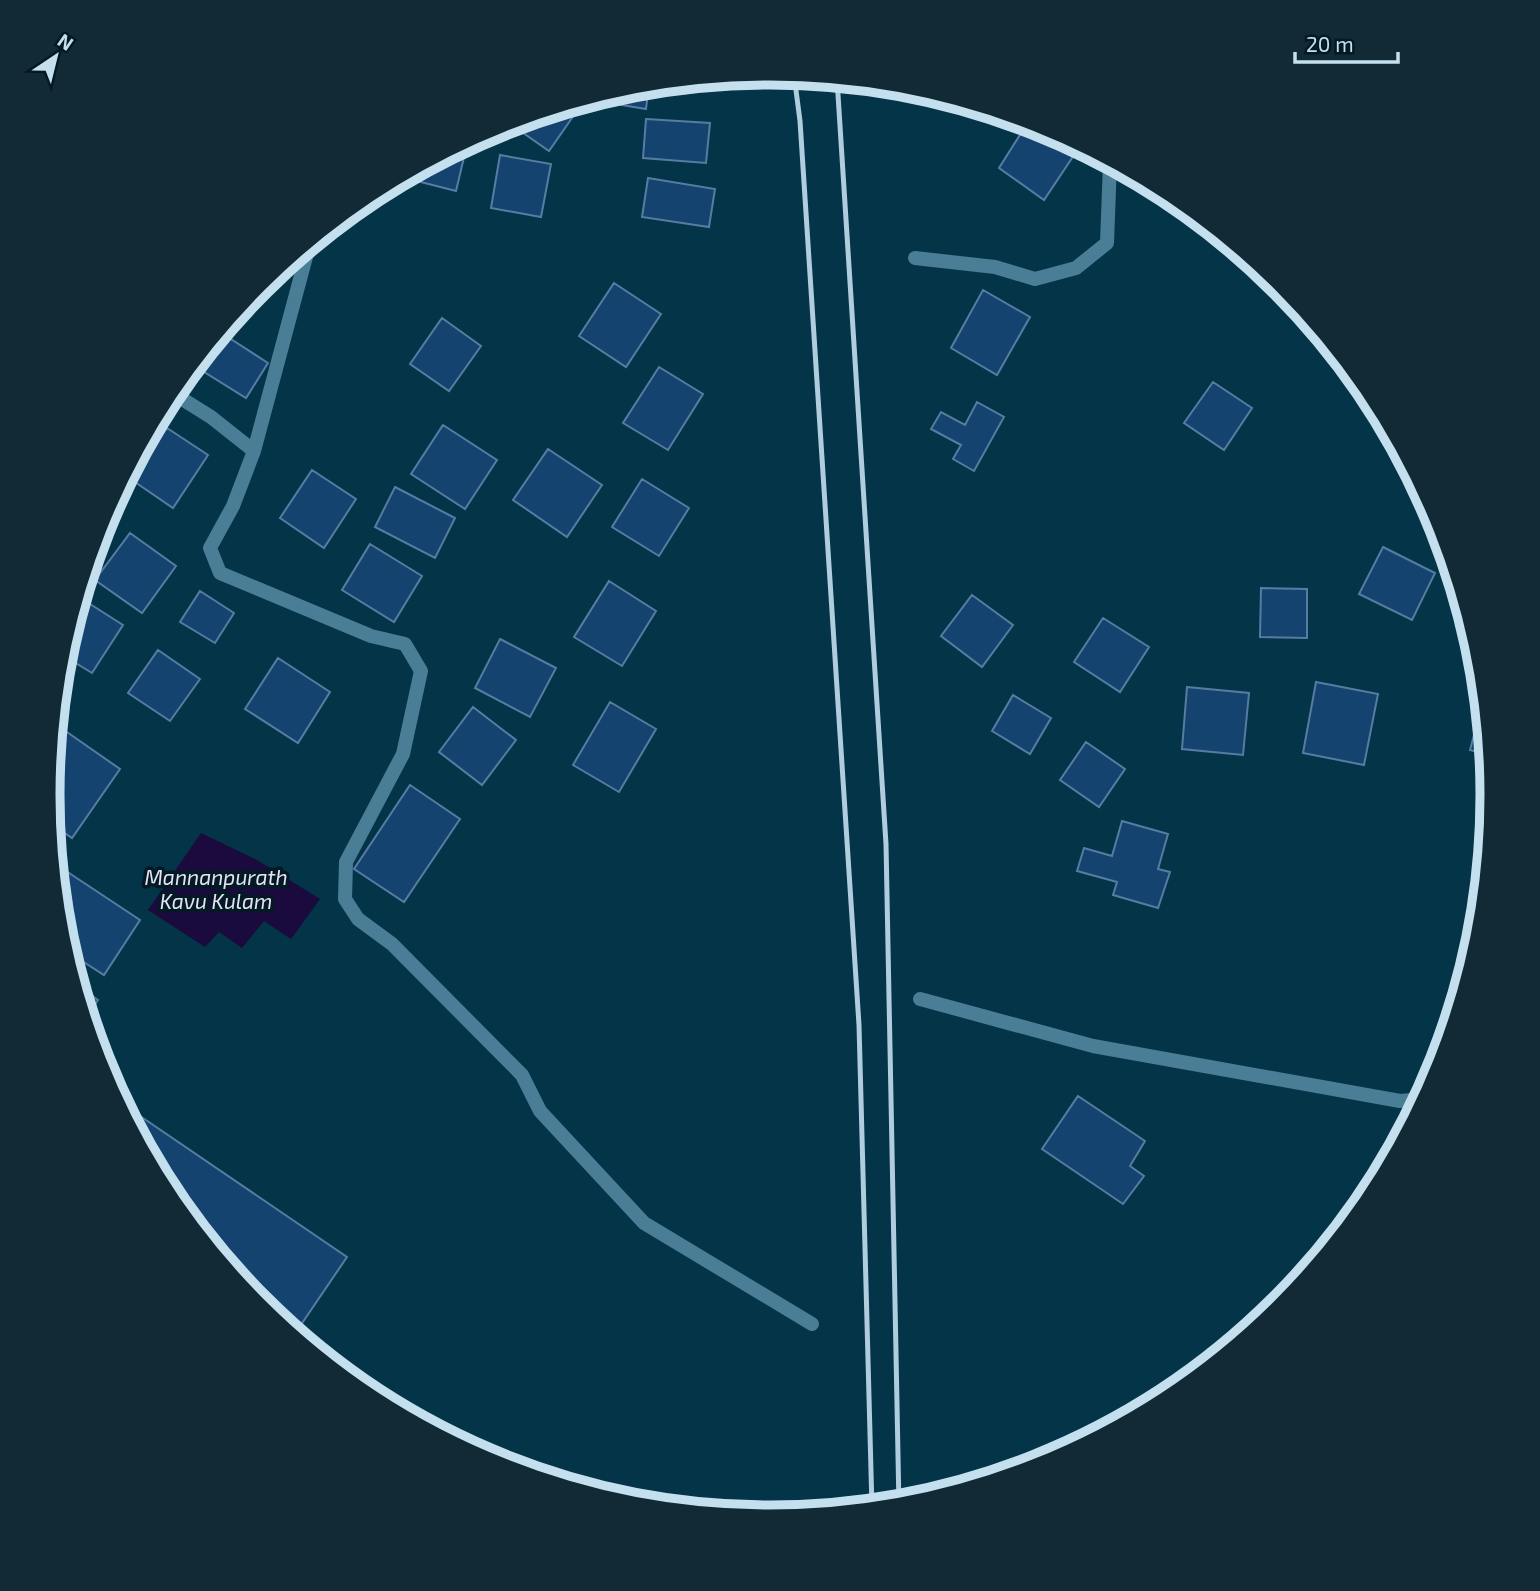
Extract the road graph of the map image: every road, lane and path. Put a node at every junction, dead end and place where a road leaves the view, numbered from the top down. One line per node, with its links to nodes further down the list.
1 (1110, 172): 3 (street)
2 (306, 258): 5 (street)
3 (915, 258)
4 (181, 398): 5 (street)
5 (254, 451): 8 (street)
6 (919, 999): 7 (street)
7 (1411, 1100)
8 (813, 1324)

